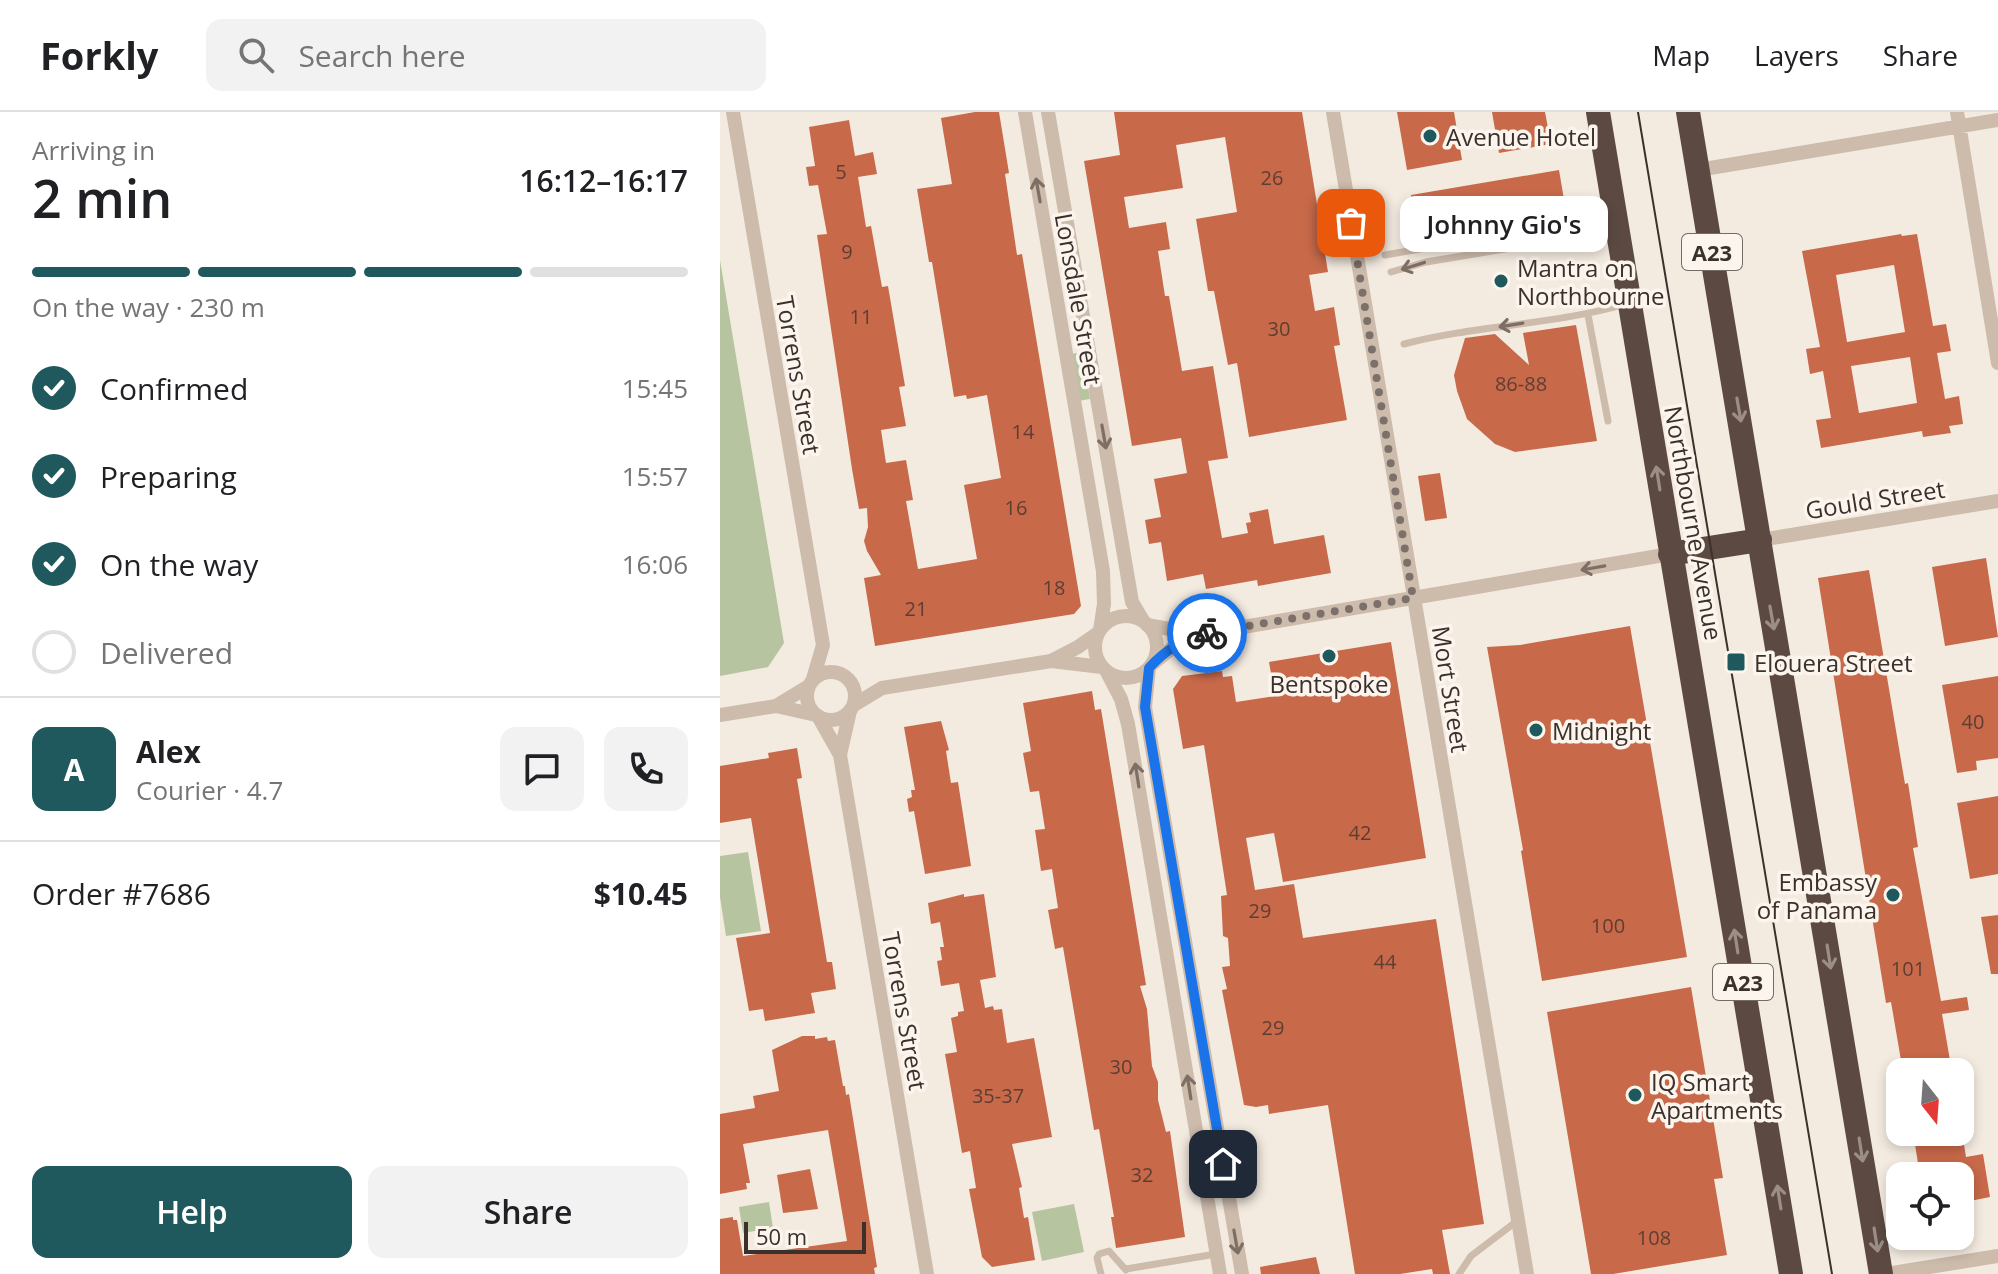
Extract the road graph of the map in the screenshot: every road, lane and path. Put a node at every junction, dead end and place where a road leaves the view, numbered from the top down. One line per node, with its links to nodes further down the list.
1 (733, 112): 27 (street, Torrens Street)
2 (1025, 112): 19 (street, Lonsdale Street, one-way to 2)
3 (1048, 112): 18 (street, Lonsdale Street, one-way to 18)
4 (1333, 112): 23 (street, Mort Street)
5 (1598, 112): 10 (highway, Northbourne Avenue / A23)
6 (1688, 112): 9 (highway, A23)
7 (1958, 119): 8 (street); 9 (street); 16 (street)
8 (1998, 120)
9 (1698, 170): 21 (highway, A23, one-way to 21)
10 (1616, 223): 11 (lane); 12 (lane, one-way to 12); 13 (highway, Northbourne Avenue / A23)
11 (1385, 255)
12 (1391, 272)
13 (1629, 303): 14 (lane); 22 (highway, Northbourne Avenue / A23, one-way to 13)
14 (1588, 315): 15 (lane, one-way to 15); 17 (lane)
15 (1404, 344)
16 (1998, 363)
17 (1608, 421)
18 (1113, 490): 19 (street); 24 (street, Lonsdale Street)
19 (1090, 494): 25 (street, Lonsdale Street)
20 (1998, 501): 21 (street, Gould Street)
21 (1760, 540): 22 (highway); 58 (highway, A23, one-way to 58)
22 (1670, 554): 23 (street, one-way to 23); 57 (highway, Northbourne Avenue / A23, one-way to 22)
23 (1413, 598): 26 (street); 45 (street, Mort Street)
24 (1146, 624): 25 (street); 26 (street); 29 (street)
25 (1099, 631): 28 (street); 30 (street)
26 (1202, 634): 29 (street)
27 (823, 645): 31 (street, Torrens Street); 32 (street, Torrens Street)
28 (1051, 661): 30 (street); 33 (street)
29 (1150, 666): 30 (street); 39 (street)
30 (1104, 670): 40 (street, one-way to 30)
31 (848, 678): 32 (street); 33 (street); 35 (street)
32 (811, 683): 34 (street); 37 (street)
33 (882, 688): 35 (street)
34 (776, 706): 36 (street); 37 (street)
35 (852, 708): 37 (street); 38 (street, Torrens Street)
36 (720, 715)
37 (817, 716): 38 (street, Torrens Street)
38 (840, 755): 51 (street, Torrens Street)
39 (1163, 812): 40 (street); 41 (street)
40 (1144, 816): 42 (street)
41 (1189, 966): 42 (street); 43 (street)
42 (1169, 969): 44 (street, one-way to 42)
43 (1214, 1113): 44 (street); 54 (street, one-way to 54)
44 (1193, 1116): 46 (street)
45 (1517, 1221): 55 (lane); 56 (street, Mort Street)
46 (1216, 1254): 48 (lane); 53 (street)
47 (1998, 1256): 58 (street)
48 (1180, 1260): 49 (lane); 50 (lane)
49 (1126, 1272): 52 (lane)
50 (1182, 1272)
51 (927, 1274)
52 (1101, 1274)
53 (1220, 1274)
54 (1242, 1274)
55 (1459, 1274)
56 (1527, 1274)
57 (1791, 1274)
58 (1884, 1274)

